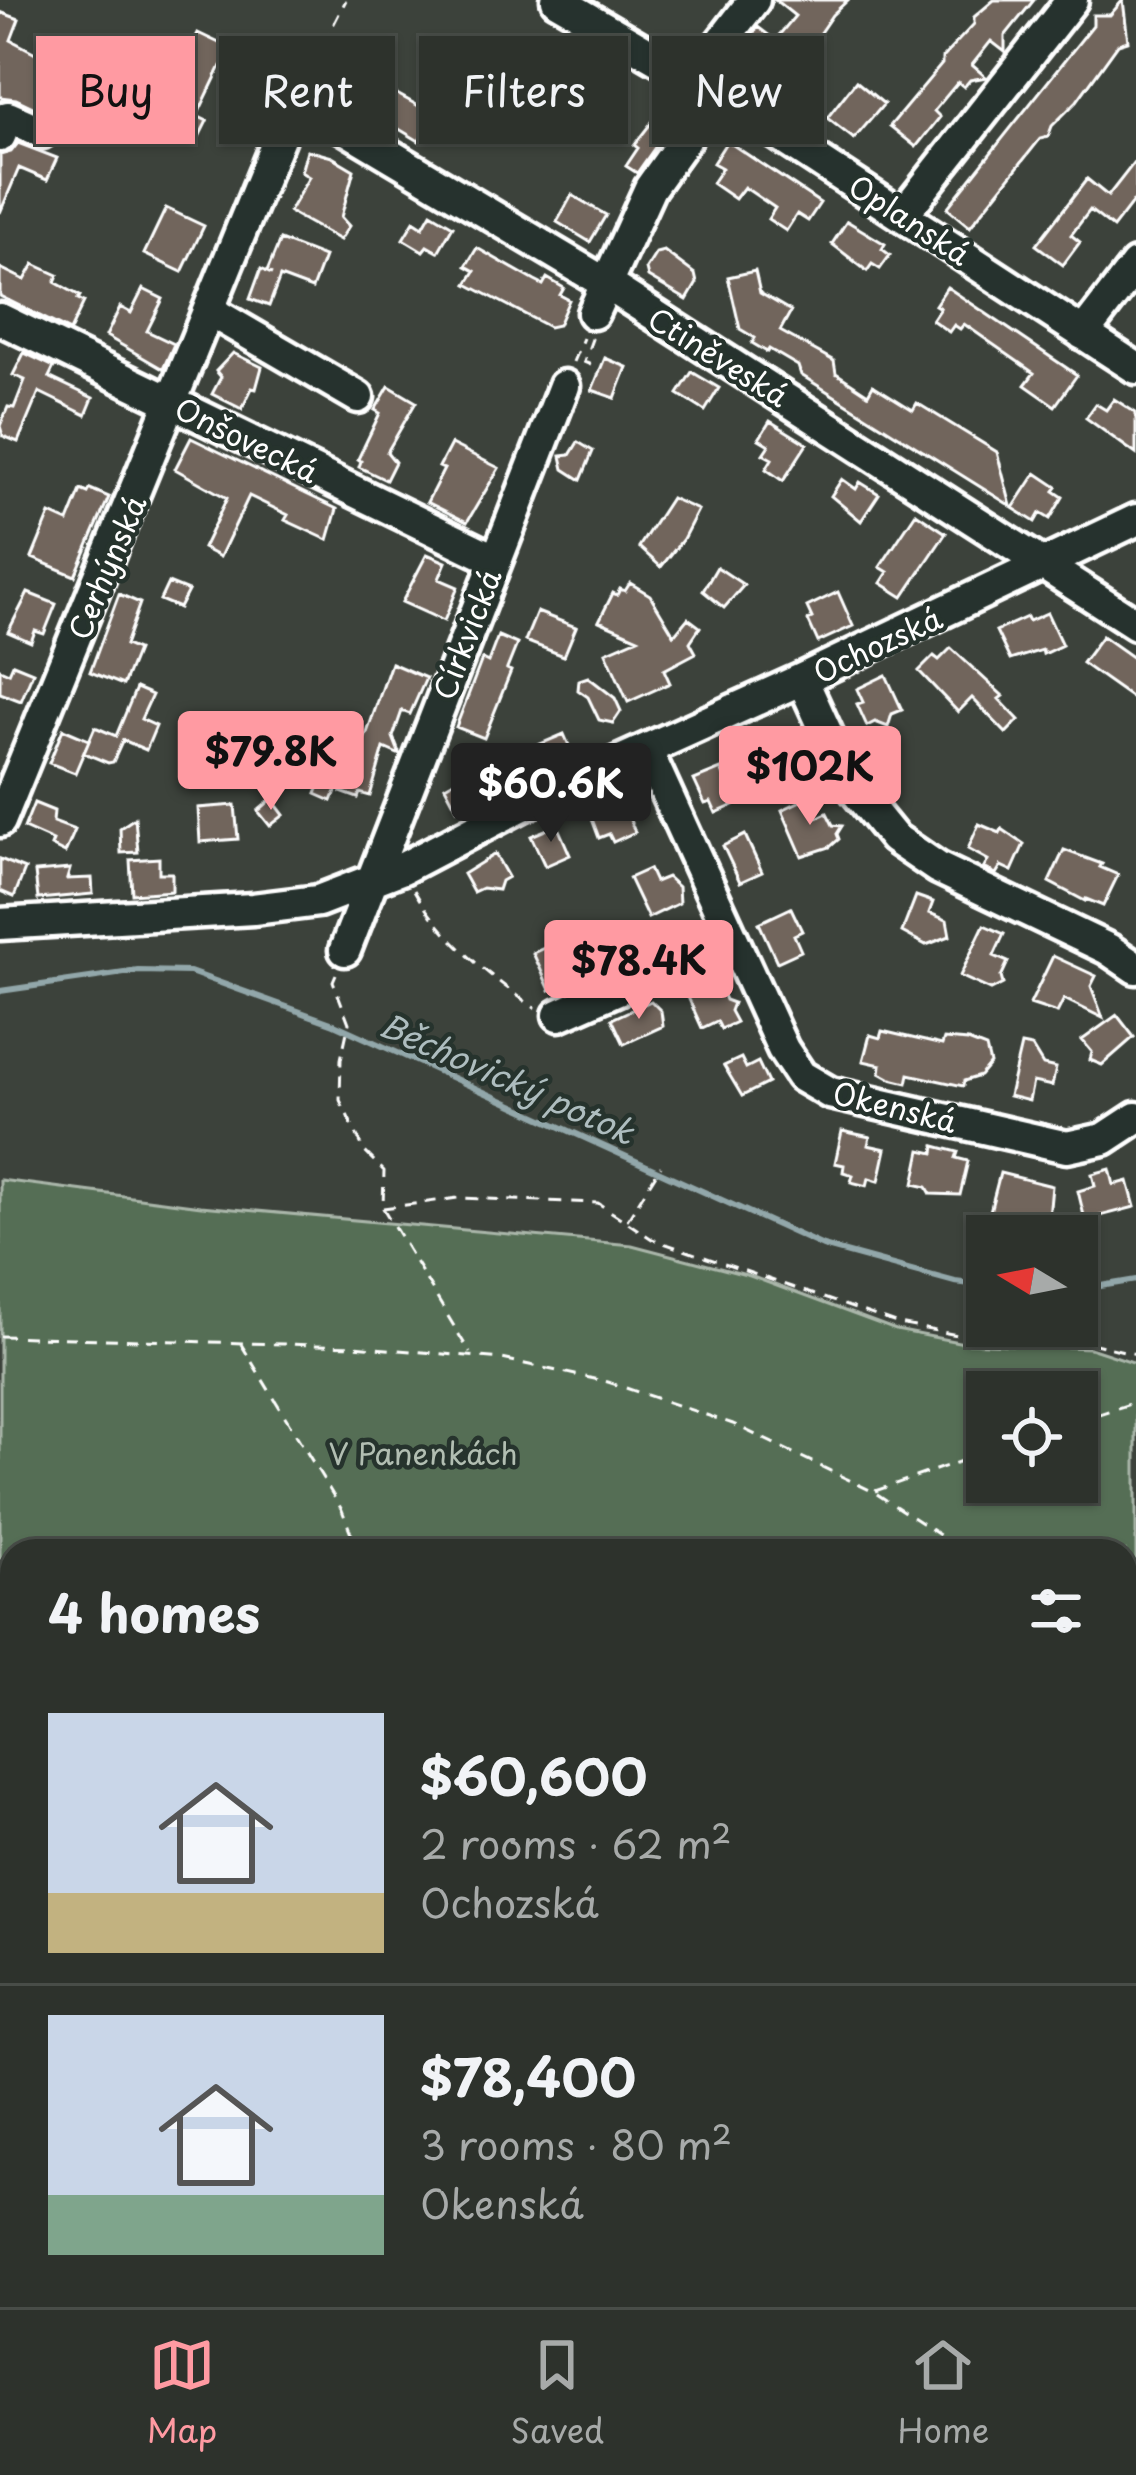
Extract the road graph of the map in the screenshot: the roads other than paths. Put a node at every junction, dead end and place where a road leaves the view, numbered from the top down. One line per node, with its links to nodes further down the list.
1 (557, 0): 5 (street, Oplanská)
2 (754, 0): 4 (street)
3 (1072, 0): 12 (street)
4 (733, 36)
5 (652, 55)
6 (36, 130): 7 (street)
7 (0, 136)
8 (278, 144): 15 (street, Cerhýnská)
9 (371, 144): 14 (street, Ctiněveská)
10 (674, 144): 14 (street)
11 (796, 144): 12 (street, Oplanská)
12 (904, 213): 18 (street, Oplanská)
13 (1136, 265): 18 (street)
14 (604, 283): 16 (street); 25 (street, Ctiněveská)
15 (210, 311): 21 (street); 22 (street, Cerhýnská)
16 (593, 313)
17 (0, 319): 22 (street, Onšovecká)
18 (1083, 334): 19 (street, Oplanská)
19 (1136, 368)
20 (564, 386): 24 (street, Církvická)
21 (358, 397)
22 (174, 403): 24 (street, Onšovecká); 29 (street, Cerhýnská)
23 (1136, 520): 25 (street, Ochozská)
24 (494, 559): 30 (street, Církvická)
25 (1047, 563): 26 (street, Ctiněveská); 27 (street, Ochozská)
26 (1136, 624)
27 (802, 679): 28 (street, Ochozská); 34 (street)
28 (647, 751): 30 (street, Ochozská); 32 (street, Okenská)
29 (0, 821)
30 (372, 880): 31 (street, Ochozská); 33 (street, Církvická)
31 (0, 924)
32 (731, 939): 35 (street); 36 (street, Okenská)
33 (345, 950)
34 (1136, 968)
35 (559, 1016)
36 (1136, 1118)

